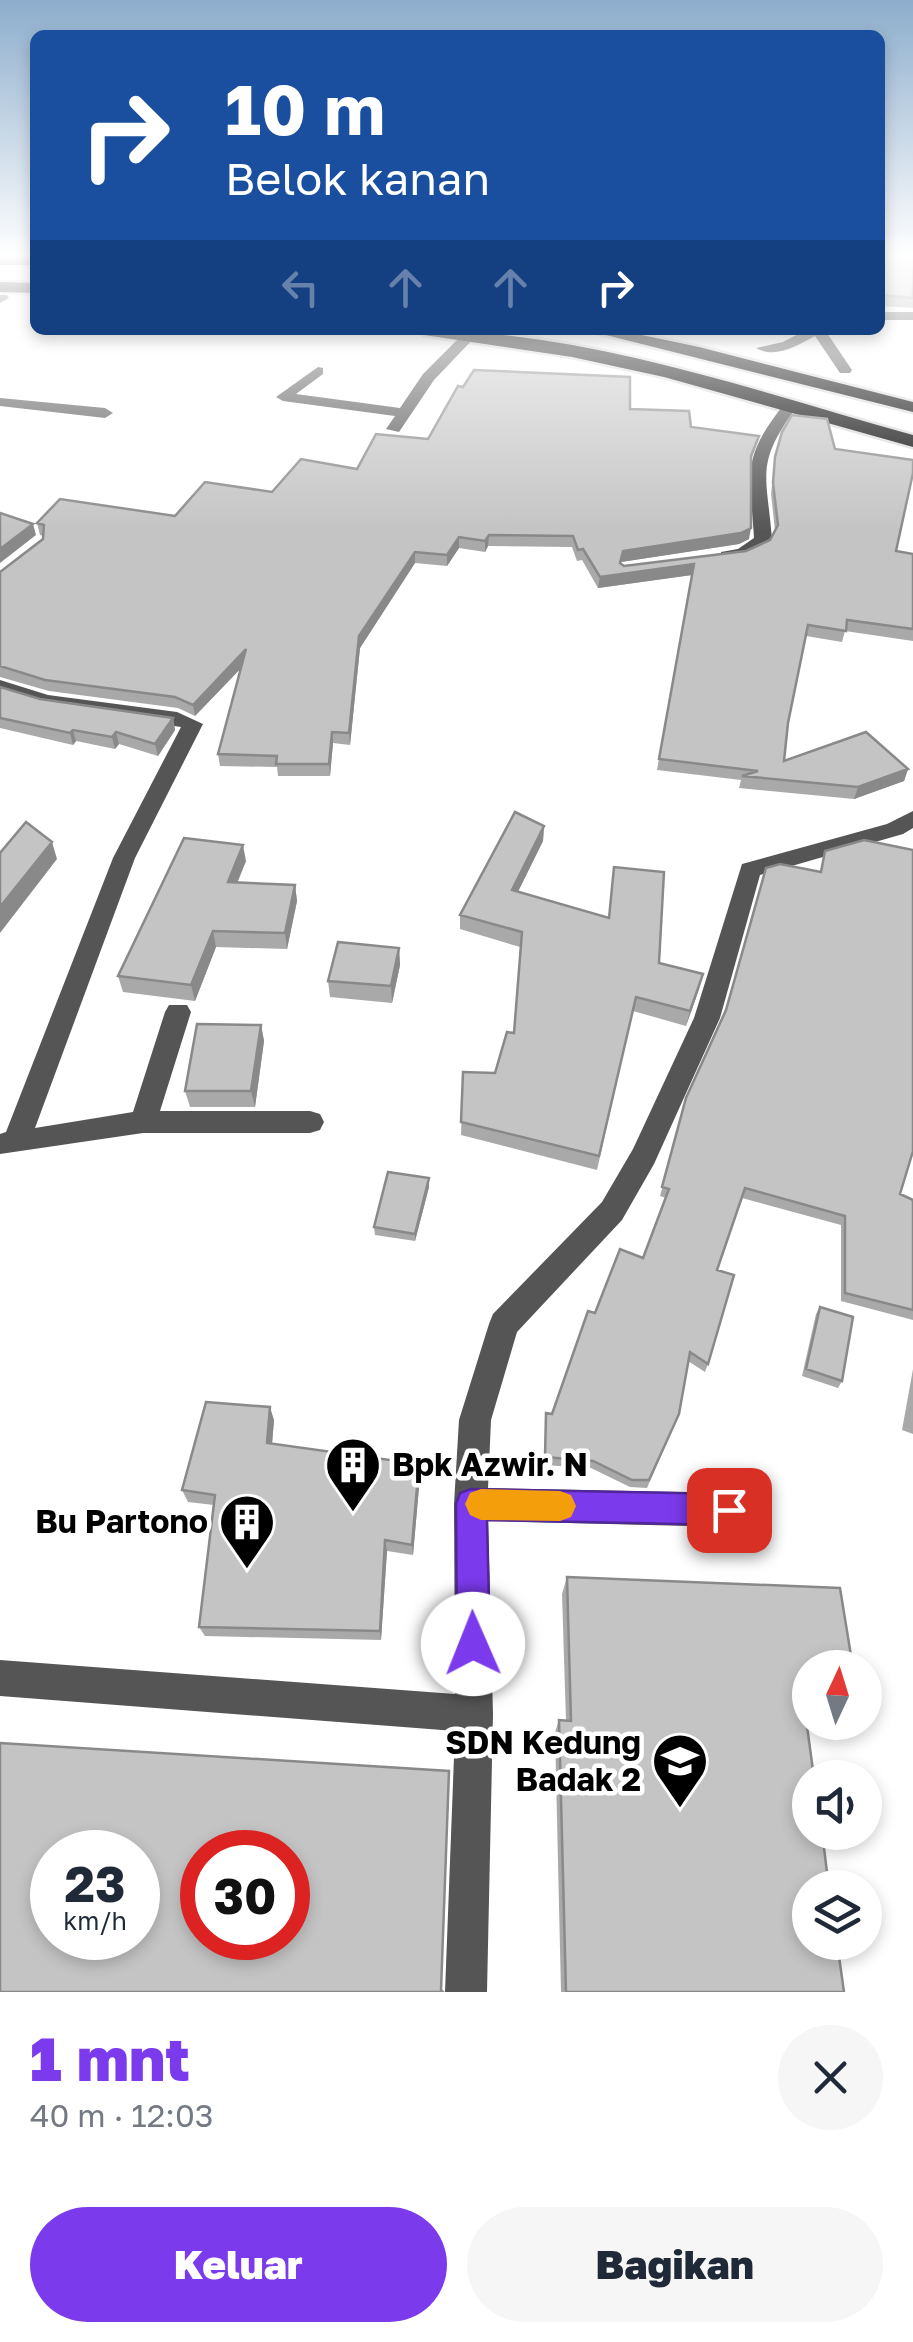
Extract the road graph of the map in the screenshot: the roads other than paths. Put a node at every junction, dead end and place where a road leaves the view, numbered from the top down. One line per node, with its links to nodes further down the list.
1 (459, 346): 15 (street)
2 (524, 346): 13 (highway)
3 (572, 346): 17 (highway)
4 (670, 346): 14 (highway)
5 (755, 346): 8 (highway)
6 (786, 346): 8 (street)
7 (829, 346): 10 (street)
8 (764, 348): 10 (highway)
9 (318, 370): 15 (street)
10 (845, 370): 11 (highway)
11 (913, 389)
12 (0, 402): 16 (street)
13 (790, 405): 19 (highway); 20 (street)
14 (913, 407)
15 (405, 412): 18 (street)
16 (105, 413)
17 (913, 427)
18 (394, 429)
19 (913, 441)
20 (705, 559)
21 (0, 686): 26 (street)
22 (913, 818): 27 (street)
23 (178, 1012): 24 (street)
24 (142, 1122): 25 (street); 26 (street)
25 (310, 1122)
26 (8, 1143)
27 (471, 1504): 28 (street); 30 (street)
28 (729, 1510)
29 (0, 1678): 30 (street)
30 (474, 1714): 31 (street)
31 (466, 1992)

